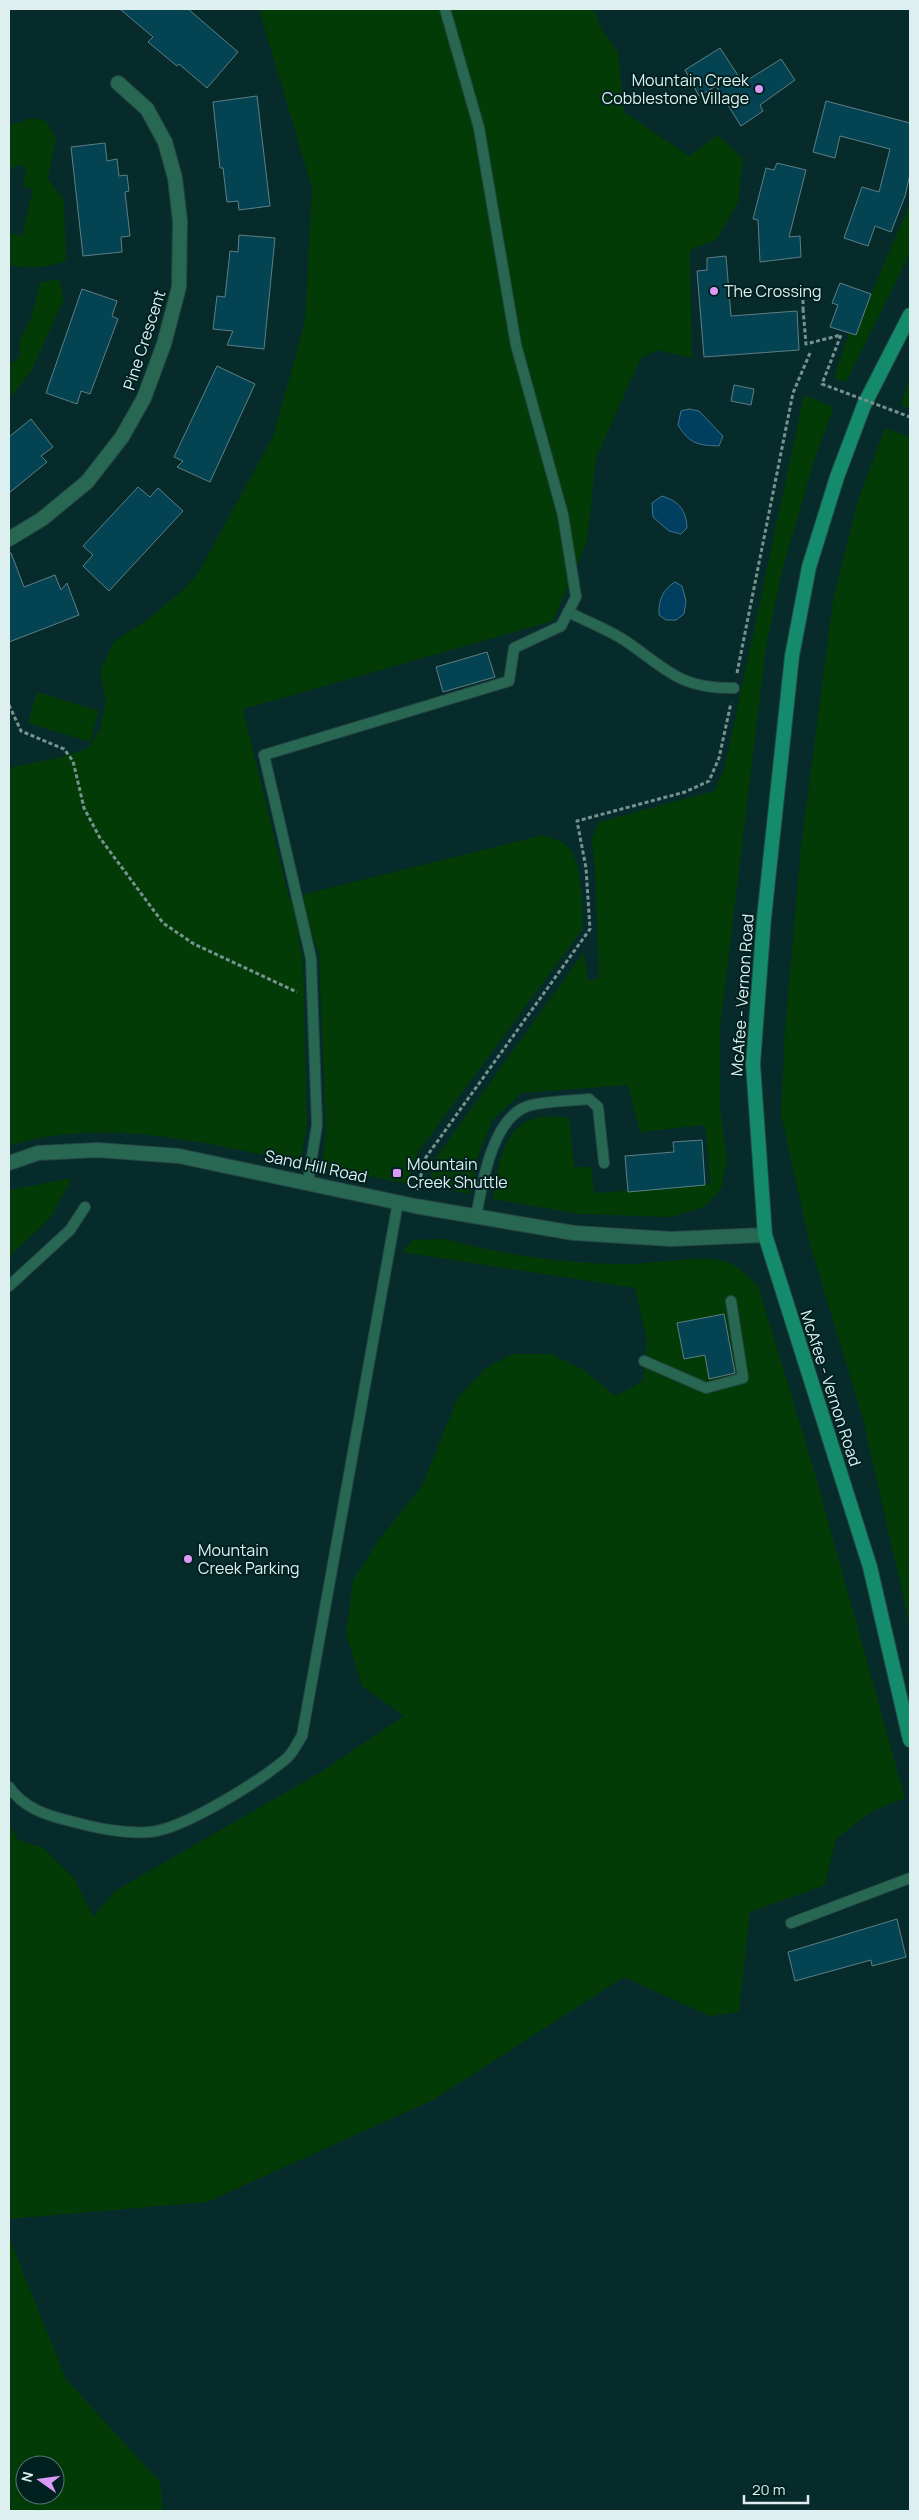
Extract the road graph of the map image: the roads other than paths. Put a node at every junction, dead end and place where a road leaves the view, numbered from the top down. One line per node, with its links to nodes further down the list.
1 (445, 9): 5 (lane)
2 (118, 83): 4 (street, Pine Crescent)
3 (910, 316): 13 (main road, McAfee - Vernon Road)
4 (9, 539)
5 (568, 612): 6 (lane); 9 (lane)
6 (734, 688)
7 (9, 1163): 9 (street, Sand Hill Road)
8 (604, 1163): 12 (lane)
9 (308, 1182): 10 (street, Sand Hill Road)
10 (398, 1202): 12 (street, Sand Hill Road); 18 (lane)
11 (85, 1207): 14 (lane)
12 (476, 1217): 13 (street, Sand Hill Road)
13 (764, 1235): 17 (main road, McAfee - Vernon Road)
14 (9, 1286)
15 (731, 1301): 16 (lane)
16 (644, 1361)
17 (910, 1740)
18 (9, 1786)
19 (910, 1878): 20 (lane)
20 (791, 1923)

